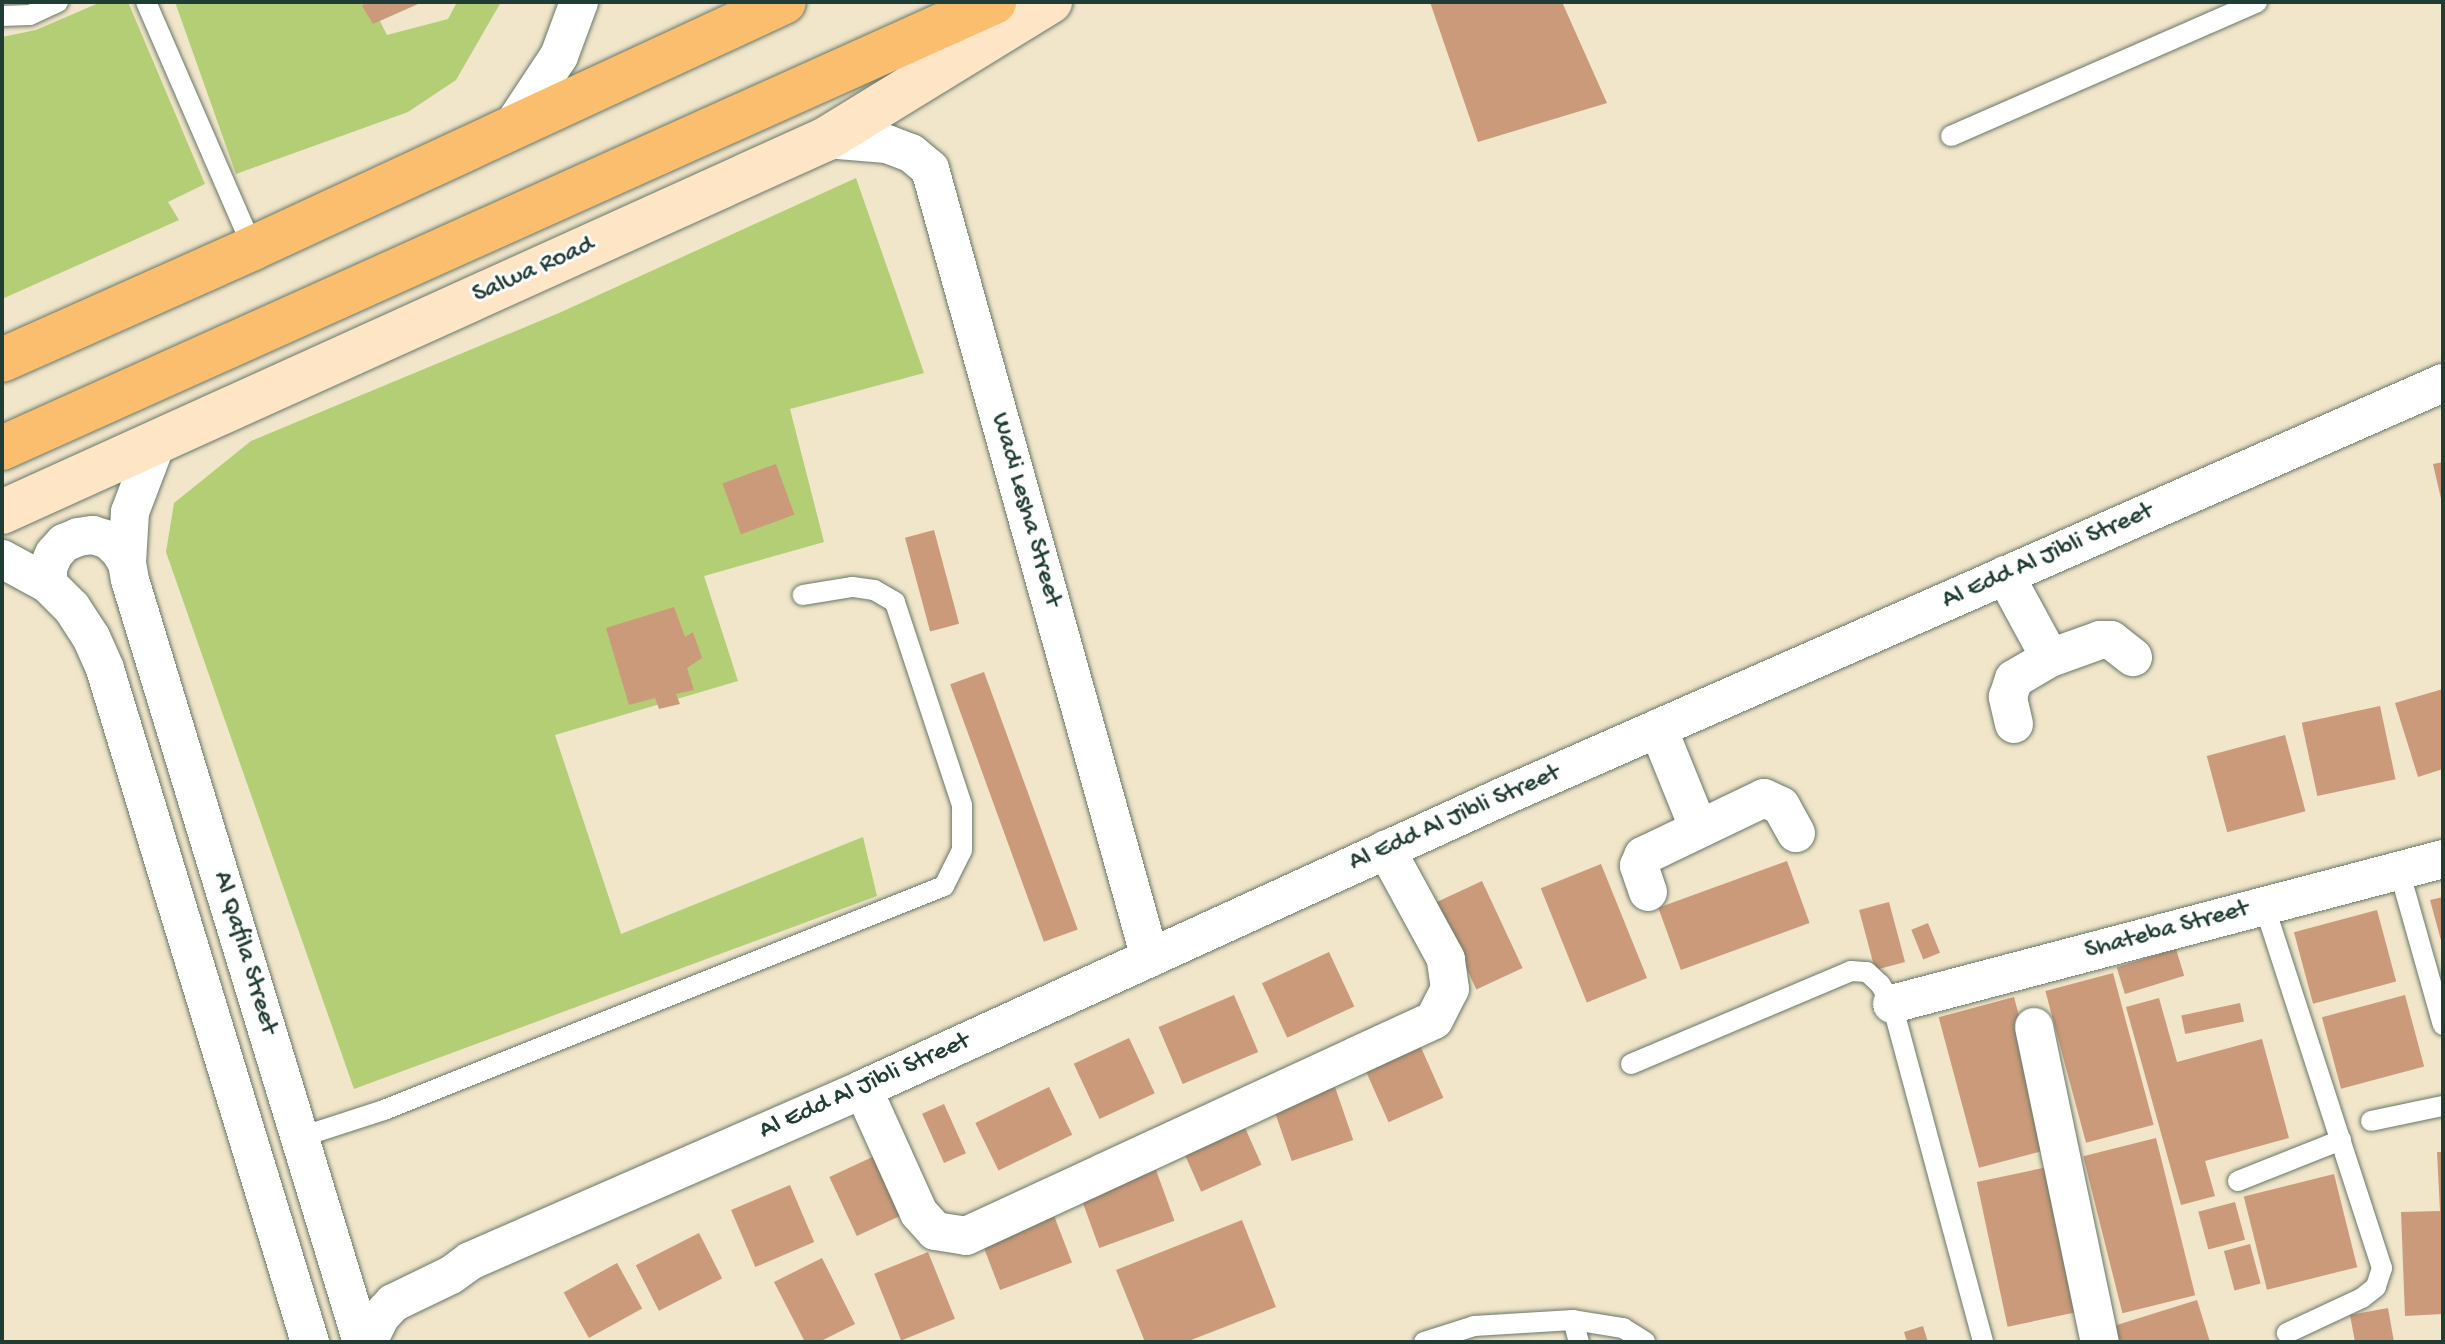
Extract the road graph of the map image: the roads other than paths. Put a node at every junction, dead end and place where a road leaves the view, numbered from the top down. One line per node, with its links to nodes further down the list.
1 (58, 2): 8 (lane)
2 (146, 2): 12 (lane)
3 (579, 2): 9 (street)
4 (784, 2): 9 (highway)
5 (994, 2): 16 (highway)
6 (1050, 2): 11 (main road, Salwa Road)
7 (2257, 2): 10 (lane)
8 (2, 16)
9 (510, 130): 12 (highway)
10 (1951, 136)
11 (826, 139): 15 (main road, Salwa Road); 34 (street, Wadi Lesha Street)
12 (253, 248): 13 (highway)
13 (2, 360)
14 (2443, 383): 20 (street, Al Edd Al Jibli Street)
15 (157, 441): 17 (main road, Salwa Road); 19 (street, Al Qafila Street)
16 (2, 448)
17 (2, 512)
18 (2, 559): 21 (street, Al Qafila Street)
19 (127, 563): 21 (street); 42 (street, Al Qafila Street)
20 (2005, 575): 24 (street); 26 (street, Al Edd Al Jibli Street)
21 (48, 584): 50 (street, Al Qafila Street)
22 (803, 595): 42 (lane)
23 (2133, 657): 24 (street)
24 (2050, 658): 25 (street)
25 (2014, 724)
26 (1658, 728): 27 (street); 29 (street, Al Edd Al Jibli Street)
27 (1698, 827): 28 (street); 32 (street)
28 (1796, 833)
29 (1386, 849): 34 (street, Al Edd Al Jibli Street); 39 (street)
30 (2443, 859): 31 (street, Shateba Street)
31 (2399, 870): 33 (street, Shateba Street); 36 (lane)
32 (1648, 892)
33 (2264, 905): 35 (street, Shateba Street); 43 (lane)
34 (1150, 958): 39 (street, Al Edd Al Jibli Street)
35 (1892, 1004): 38 (lane); 55 (lane)
36 (2443, 1025)
37 (2034, 1027): 56 (street)
38 (1631, 1064)
39 (863, 1089): 45 (street, Al Edd Al Jibli Street)
40 (2443, 1106): 41 (lane)
41 (2371, 1121)
42 (301, 1137): 46 (street, Al Qafila Street)
43 (2341, 1140): 44 (lane); 48 (lane)
44 (2238, 1181)
45 (470, 1261): 46 (street, Al Edd Al Jibli Street); 51 (street, Al Edd Al Jibli Street)
46 (340, 1266): 51 (street, Al Qafila Street)
47 (1573, 1320): 49 (lane); 53 (lane); 54 (lane)
48 (2287, 1333)
49 (1477, 1334): 52 (lane)
50 (310, 1342)
51 (365, 1342)
52 (1424, 1342)
53 (1579, 1342)
54 (1645, 1342)
55 (1983, 1342)
56 (2100, 1342)

